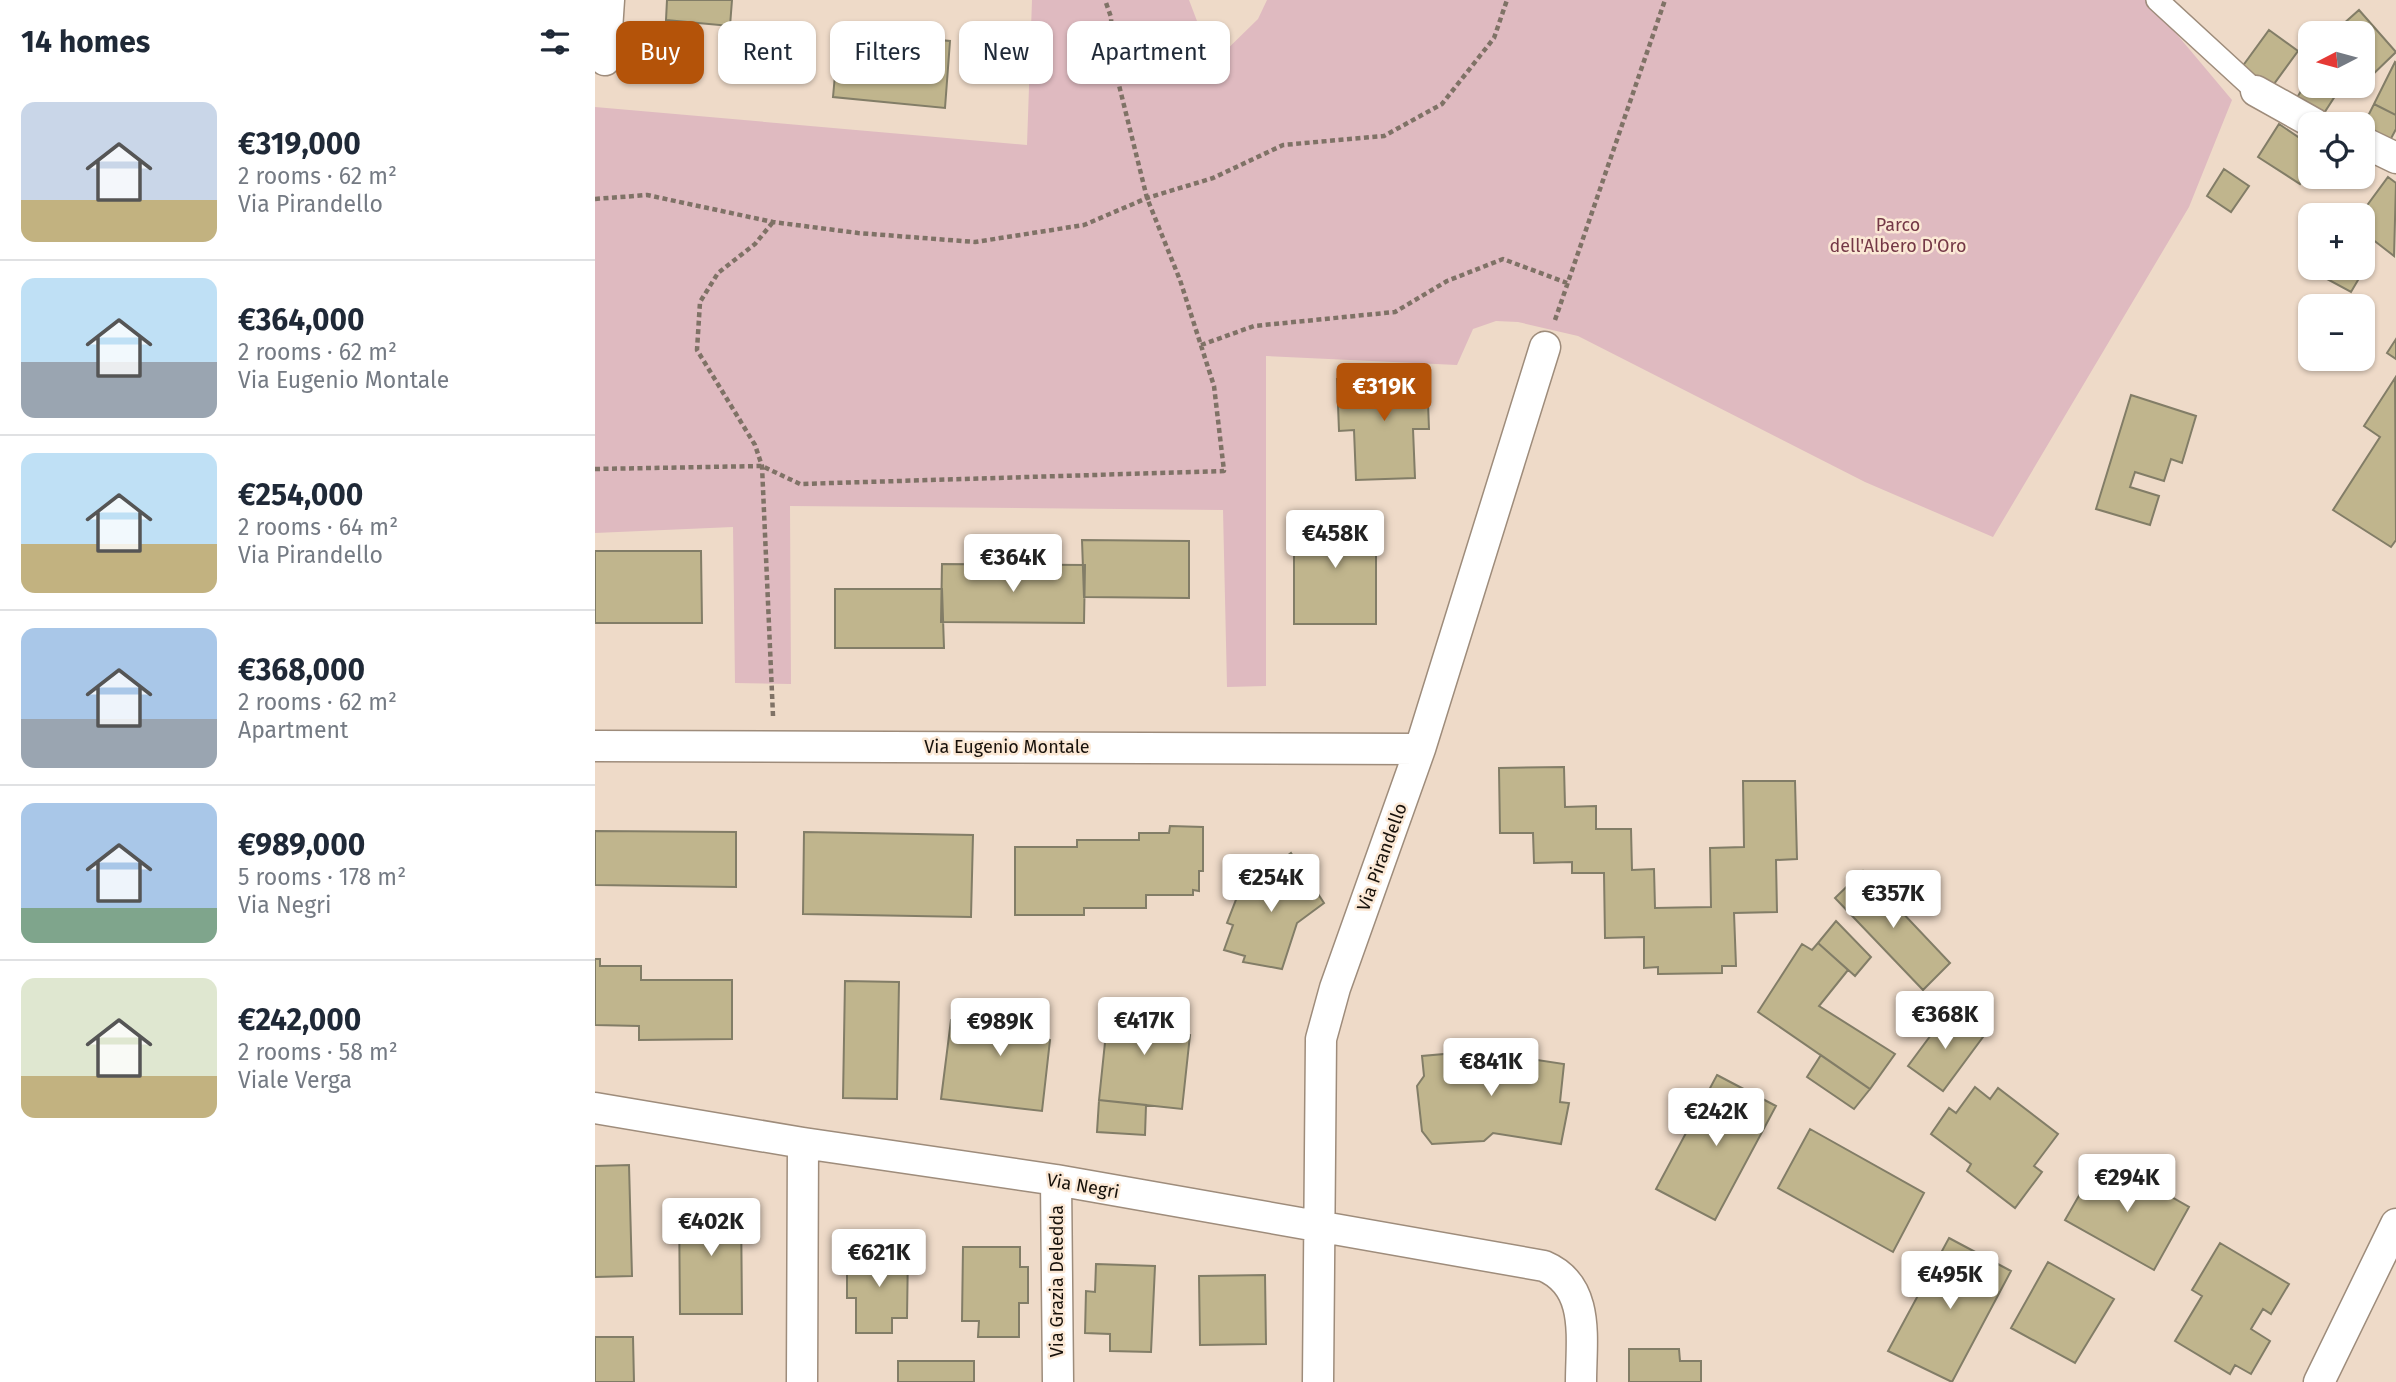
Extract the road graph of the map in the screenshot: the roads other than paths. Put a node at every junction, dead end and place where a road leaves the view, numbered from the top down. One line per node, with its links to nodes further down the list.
1 (609, 0): 3 (street)
2 (2157, 0): 4 (street)
3 (605, 60)
4 (2256, 91): 5 (street)
5 (2298, 114)
6 (2375, 148): 7 (street)
7 (2396, 158)
8 (1545, 347): 10 (street, Via Pirandello)
9 (595, 746): 10 (street, Via Eugenio Montale)
10 (1420, 750): 15 (street, Via Pirandello)
11 (595, 1108): 12 (street, Via Negri)
12 (803, 1143): 13 (street, Via Negri); 16 (street)
13 (1056, 1180): 15 (street, Via Negri); 17 (street, Via Grazia Deledda)
14 (2396, 1224): 20 (street)
15 (1318, 1228): 18 (street, Via Pirandello); 19 (street, Via Negri)
16 (802, 1382)
17 (1058, 1382)
18 (1318, 1382)
19 (1581, 1382)
20 (2319, 1382)

